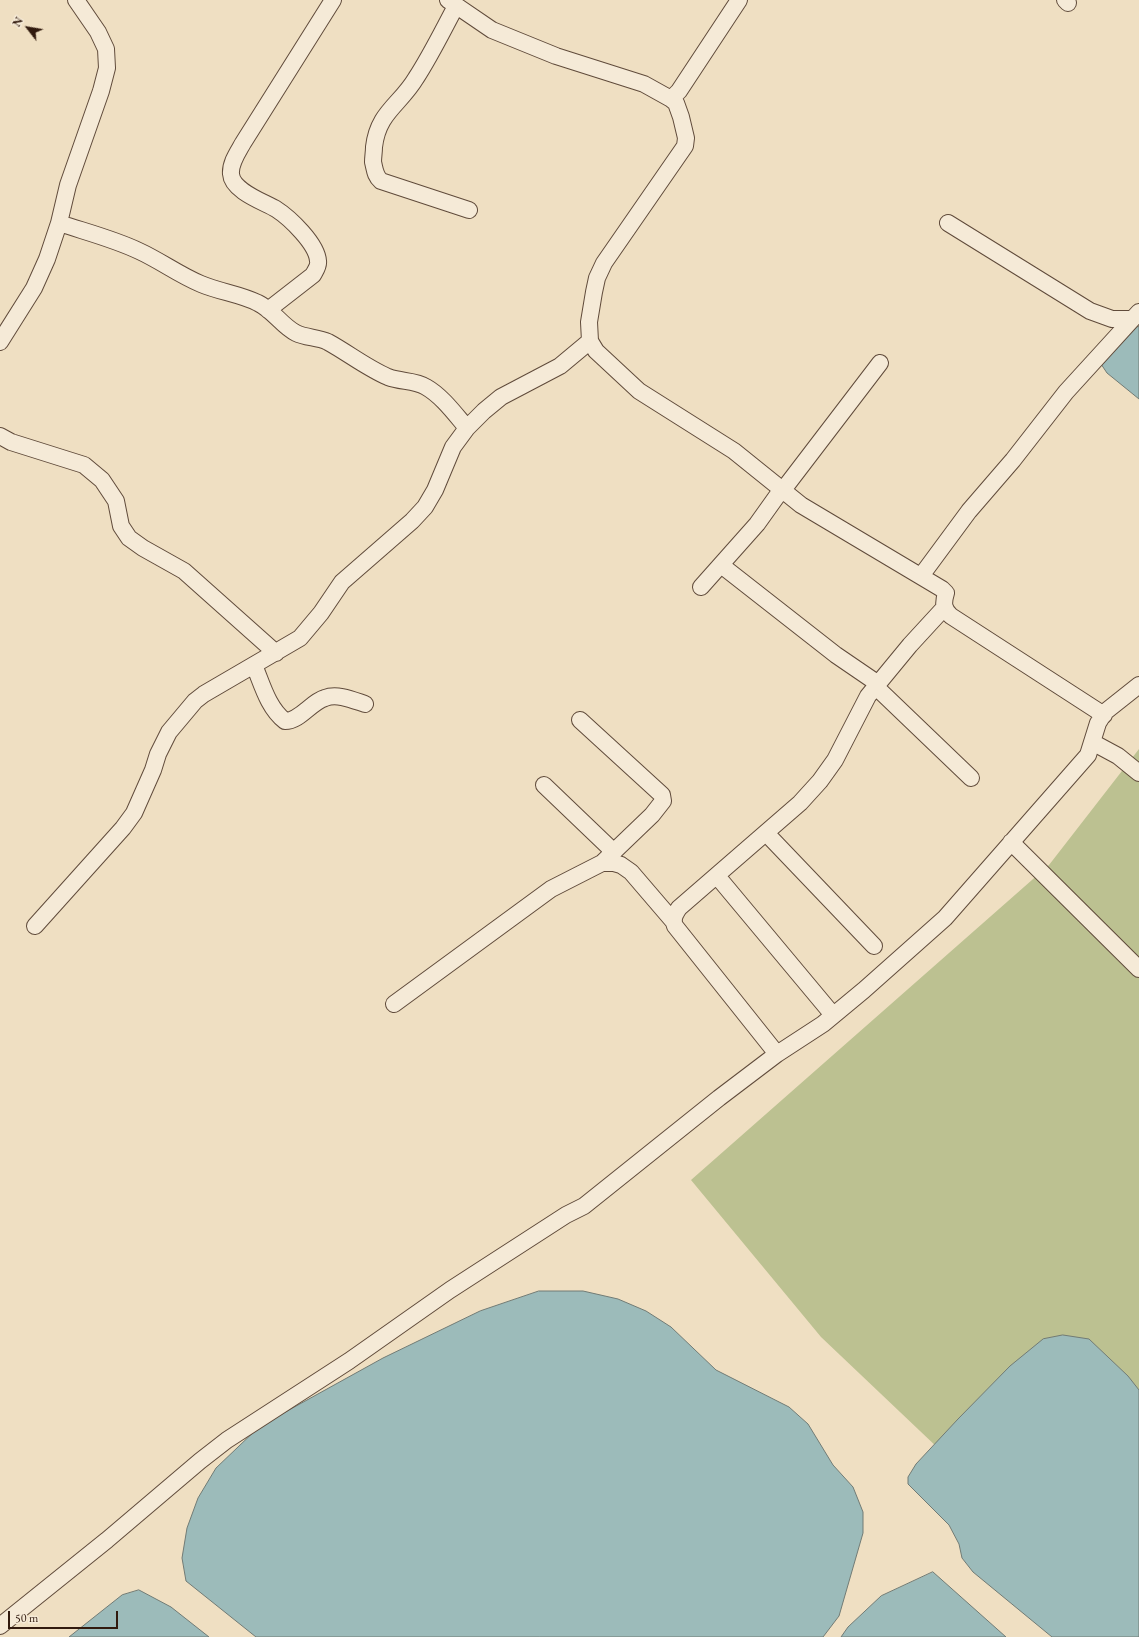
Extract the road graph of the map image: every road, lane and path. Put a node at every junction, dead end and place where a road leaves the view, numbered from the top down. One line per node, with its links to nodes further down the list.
1 (76, 0): 7 (street)
2 (333, 0): 9 (street)
3 (739, 0): 5 (street)
4 (452, 3): 5 (street); 6 (street)
5 (672, 99): 11 (street)
6 (469, 210)
7 (59, 223): 9 (street); 12 (street)
8 (948, 223): 10 (street)
9 (268, 310): 14 (street)
10 (1135, 315): 18 (street)
11 (590, 341): 14 (street); 16 (street)
12 (0, 342)
13 (880, 363): 16 (street)
14 (467, 428): 21 (street)
15 (0, 436): 21 (street)
16 (779, 495): 17 (street); 18 (street)
17 (721, 565): 19 (street); 23 (street)
18 (921, 576): 20 (street)
19 (701, 587)
20 (944, 601): 23 (street); 26 (street)
21 (276, 653): 22 (street)
22 (254, 665): 25 (street); 37 (street)
23 (876, 685): 30 (street); 32 (street)
24 (1139, 685): 26 (street)
25 (365, 704)
26 (1104, 715): 28 (street)
27 (580, 720): 34 (street)
28 (1092, 742): 29 (street); 33 (street)
29 (1139, 773)
30 (971, 778)
31 (544, 785): 34 (street)
32 (766, 833): 35 (street); 38 (street)
33 (1011, 842): 39 (street); 41 (street)
34 (608, 857): 36 (street); 40 (street)
35 (716, 876): 36 (street); 41 (street)
36 (673, 921): 42 (street)
37 (35, 926)
38 (874, 946)
39 (1139, 969)
40 (394, 1004)
41 (834, 1015): 42 (street)
42 (777, 1054): 43 (street)
43 (0, 1626)

